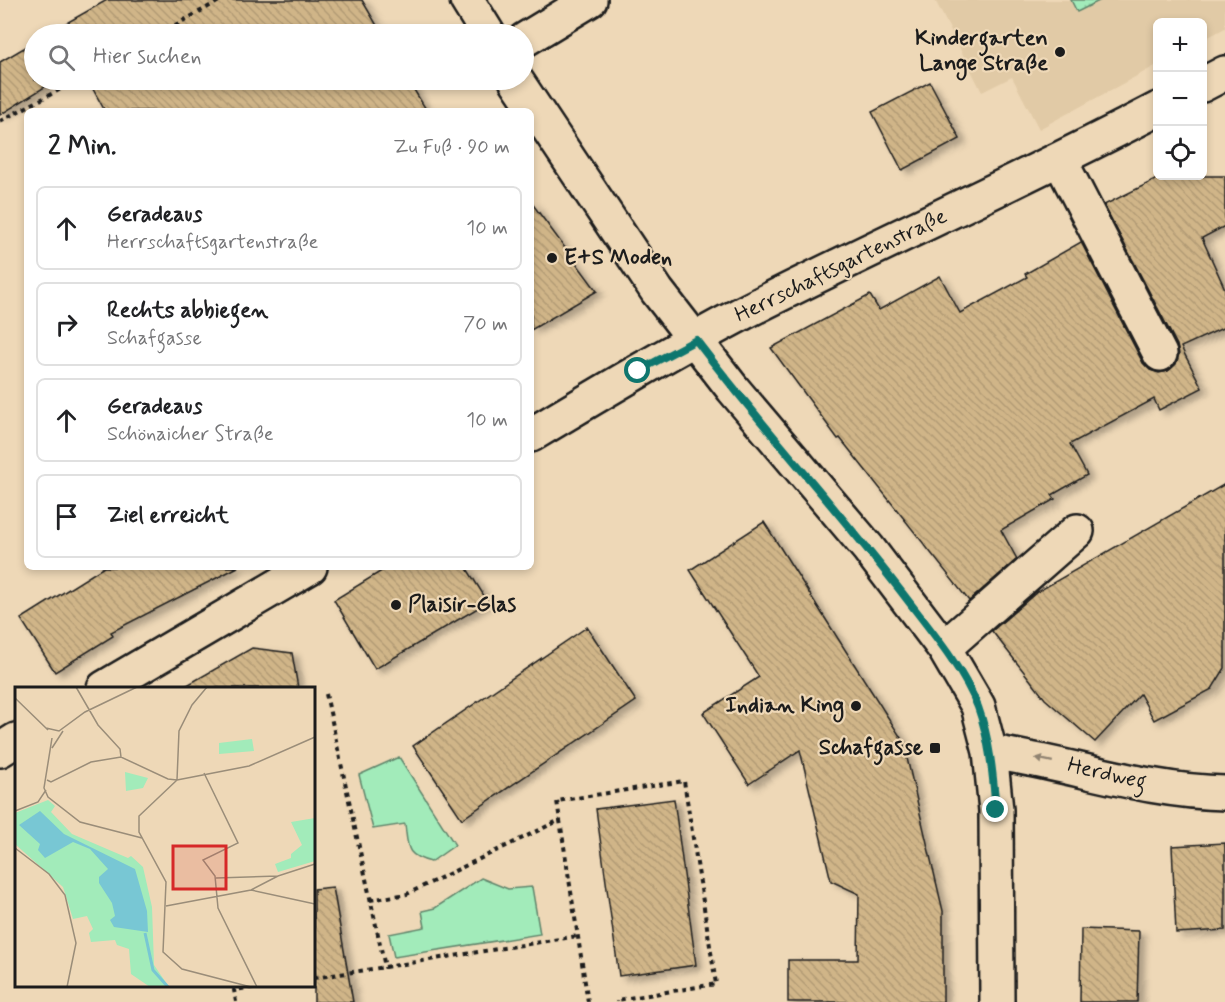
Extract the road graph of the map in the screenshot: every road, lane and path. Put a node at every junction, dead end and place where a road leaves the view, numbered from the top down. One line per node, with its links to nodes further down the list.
1 (221, 0): 4 (path)
2 (467, 0): 5 (street)
3 (590, 0): 6 (street)
4 (177, 24)
5 (482, 24)
6 (534, 34)
7 (1225, 73): 8 (street)
8 (1207, 83)
9 (59, 90): 12 (path)
10 (523, 90): 16 (street)
11 (24, 108): 14 (path)
12 (25, 108)
13 (1153, 112): 15 (street, Herrschaftsgartenstraße)
14 (0, 121)
15 (1060, 160): 16 (street, Herrschaftsgartenstraße); 17 (street)
16 (696, 340): 18 (street, Herrschaftsgartenstraße); 21 (street)
17 (1160, 354)
18 (534, 433)
19 (1077, 531): 21 (street)
20 (305, 570): 22 (street)
21 (944, 648): 26 (street)
22 (106, 687)
23 (326, 694): 29 (path)
24 (15, 741): 25 (street)
25 (0, 750)
26 (990, 752): 27 (street, Herdweg, one-way to 26); 37 (street)
27 (1225, 794)
28 (560, 820): 29 (path); 30 (path); 36 (path)
29 (370, 900): 31 (path)
30 (578, 936): 31 (path); 35 (path)
31 (385, 967): 32 (path)
32 (315, 978)
33 (256, 987): 34 (path)
34 (236, 1002)
35 (588, 1002)
36 (617, 1002)
37 (997, 1002)

